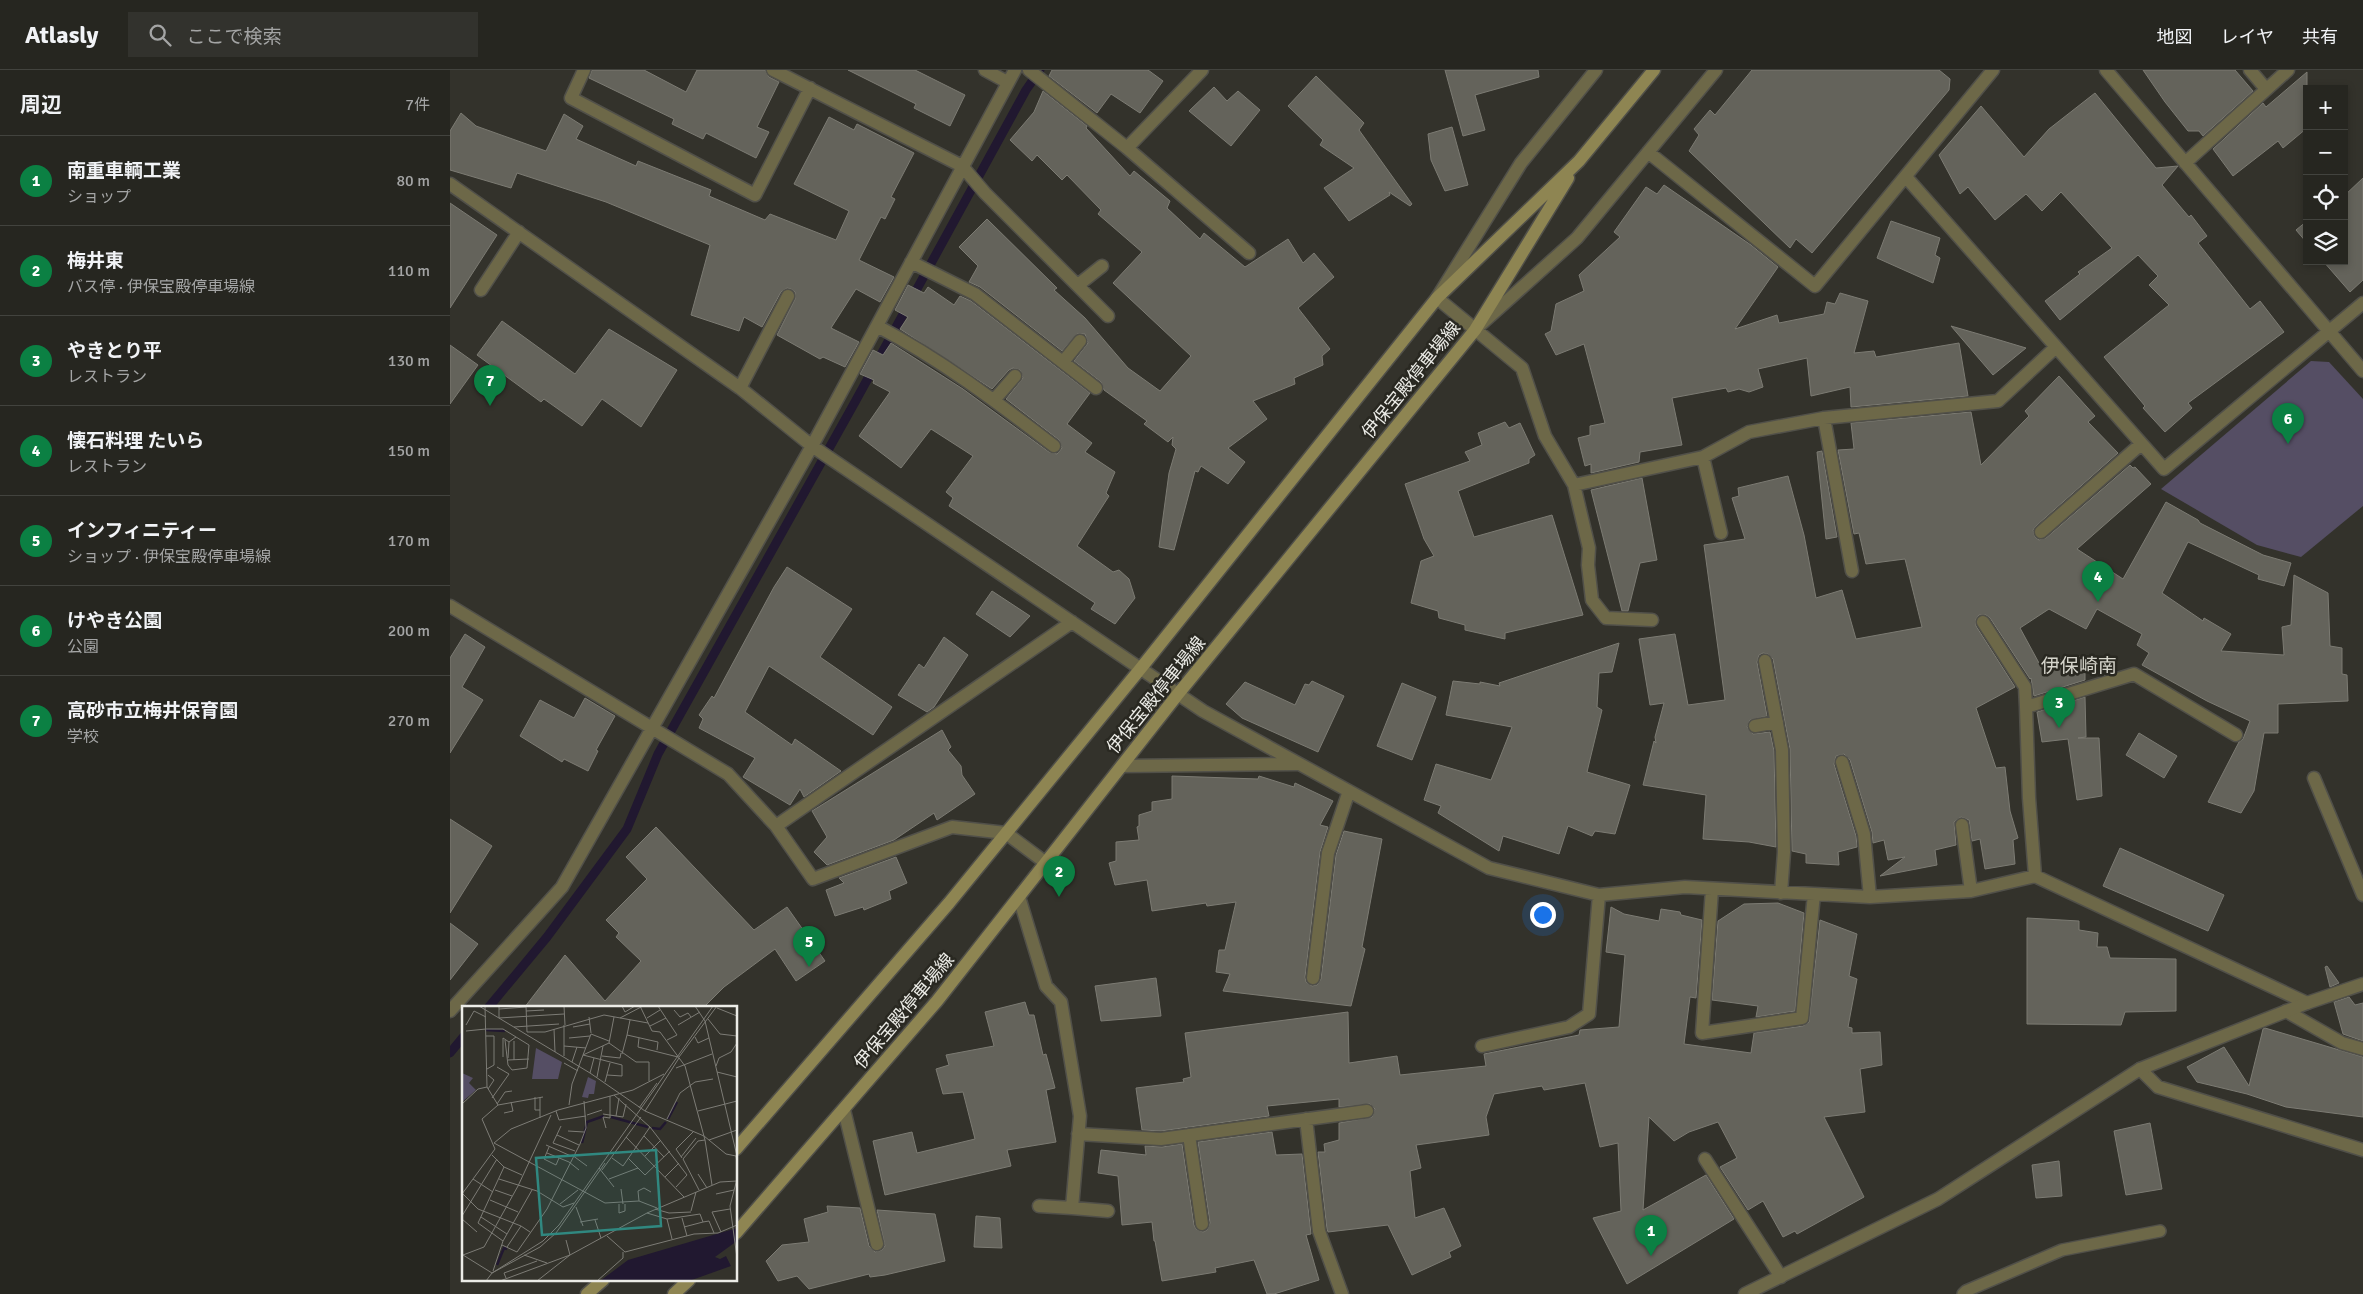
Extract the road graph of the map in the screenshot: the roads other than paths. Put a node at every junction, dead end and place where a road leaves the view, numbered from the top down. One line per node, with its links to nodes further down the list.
1 (584, 70): 15 (street)
2 (773, 70): 15 (street)
3 (985, 70): 14 (street)
4 (1015, 70): 14 (street)
5 (1029, 70): 17 (street)
6 (1202, 70): 17 (street)
7 (1596, 70): 31 (street)
8 (1654, 70): 19 (main road, 伊保宝殿停車場線)
9 (1716, 70): 18 (street)
10 (1993, 70): 22 (street)
11 (2106, 70): 20 (street)
12 (2250, 70): 16 (street)
13 (2288, 70): 16 (street)
14 (1007, 82): 21 (street)
15 (810, 88): 21 (street)
16 (2266, 89): 20 (street)
17 (1127, 148): 25 (street)
18 (1648, 152): 22 (street); 35 (street)
19 (1579, 161): 31 (main road, 伊保宝殿停車場線); 35 (main road, 伊保宝殿停車場線)
20 (2185, 163): 36 (street)
21 (962, 166): 26 (street); 28 (street)
22 (1906, 177): 38 (street)
23 (450, 184): 24 (street)
24 (519, 232): 29 (street); 42 (street)
25 (1249, 253)
26 (910, 262): 34 (street); 39 (street)
27 (1102, 266): 28 (street)
28 (1078, 285): 33 (street)
29 (481, 290)
30 (788, 296): 42 (street)
31 (1437, 298): 35 (street); 59 (main road, 伊保宝殿停車場線)
32 (2363, 303): 36 (street)
33 (1108, 316)
34 (877, 326): 44 (street); 47 (street)
35 (1475, 330): 50 (street); 60 (main road, 伊保宝殿停車場線)
36 (2330, 332): 40 (street); 46 (street)
37 (1080, 340): 39 (street)
38 (2056, 347): 45 (street); 46 (street)
39 (1063, 362): 43 (street)
40 (2363, 372)
41 (1015, 376): 44 (street)
42 (740, 388): 47 (street)
43 (1096, 388)
44 (994, 400): 48 (street)
45 (1824, 418): 49 (street); 53 (street)
46 (2141, 444): 51 (street)
47 (812, 446): 56 (street); 64 (street)
48 (1054, 446)
49 (1703, 457): 50 (street); 52 (street)
50 (1574, 485): 55 (street)
51 (2041, 532)
52 (1721, 533)
53 (1852, 571)
54 (450, 606): 64 (street)
55 (1652, 620)
56 (1072, 622): 59 (street); 72 (street)
57 (1983, 622): 61 (street)
58 (1765, 661): 62 (street)
59 (1141, 668): 60 (street); 73 (main road, 伊保宝殿停車場線)
60 (1178, 694): 67 (street); 68 (main road, 伊保宝殿停車場線)
61 (2026, 707): 65 (street); 75 (street)
62 (1777, 722): 63 (street); 78 (street)
63 (1755, 726)
64 (653, 728): 72 (street); 87 (street)
65 (2236, 735)
66 (1842, 762): 83 (street)
67 (1299, 764): 68 (street); 70 (street)
68 (1122, 766): 74 (main road, 伊保宝殿停車場線)
69 (2314, 778): 81 (street)
70 (1349, 791): 79 (street); 84 (street)
71 (1962, 825): 77 (street)
72 (776, 826): 73 (street)
73 (1006, 833): 74 (street); 97 (main road, 伊保宝殿停車場線)
74 (1046, 863): 82 (main road, 伊保宝殿停車場線)
75 (2035, 876): 77 (street); 86 (street)
76 (1712, 889): 78 (street); 79 (street); 80 (street)
77 (1971, 891): 83 (street)
78 (1781, 893): 80 (street)
79 (1599, 894): 89 (street)
80 (1814, 894): 83 (street)
81 (2363, 895)
82 (1019, 897): 92 (main road, 伊保宝殿停車場線); 95 (street)
83 (1870, 897)
84 (1313, 978)
85 (2363, 984): 86 (street)
86 (2308, 1003): 88 (street)
87 (450, 1010)
88 (2286, 1011): 90 (street); 91 (street)
89 (1482, 1046)
90 (2363, 1049)
91 (2140, 1070): 98 (street); 107 (street)
92 (844, 1110): 104 (main road, 伊保宝殿停車場線); 106 (street)
93 (1367, 1111): 94 (street)
94 (1306, 1120): 96 (street); 112 (street)
95 (1078, 1134): 96 (street); 101 (street)
96 (1189, 1135): 103 (street)
97 (738, 1147)
98 (2363, 1150)
99 (1705, 1159): 107 (street)
100 (1040, 1206): 101 (street)
101 (1072, 1208): 102 (street)
102 (1108, 1210)
103 (1202, 1224)
104 (738, 1231)
105 (2160, 1231): 114 (lane)
106 (876, 1244)
107 (1781, 1277): 113 (street)
108 (601, 1282): 110 (main road)
109 (687, 1282): 111 (main road)
110 (587, 1294)
111 (674, 1294)
112 (1342, 1294)
113 (1744, 1294)
114 (1964, 1294)

